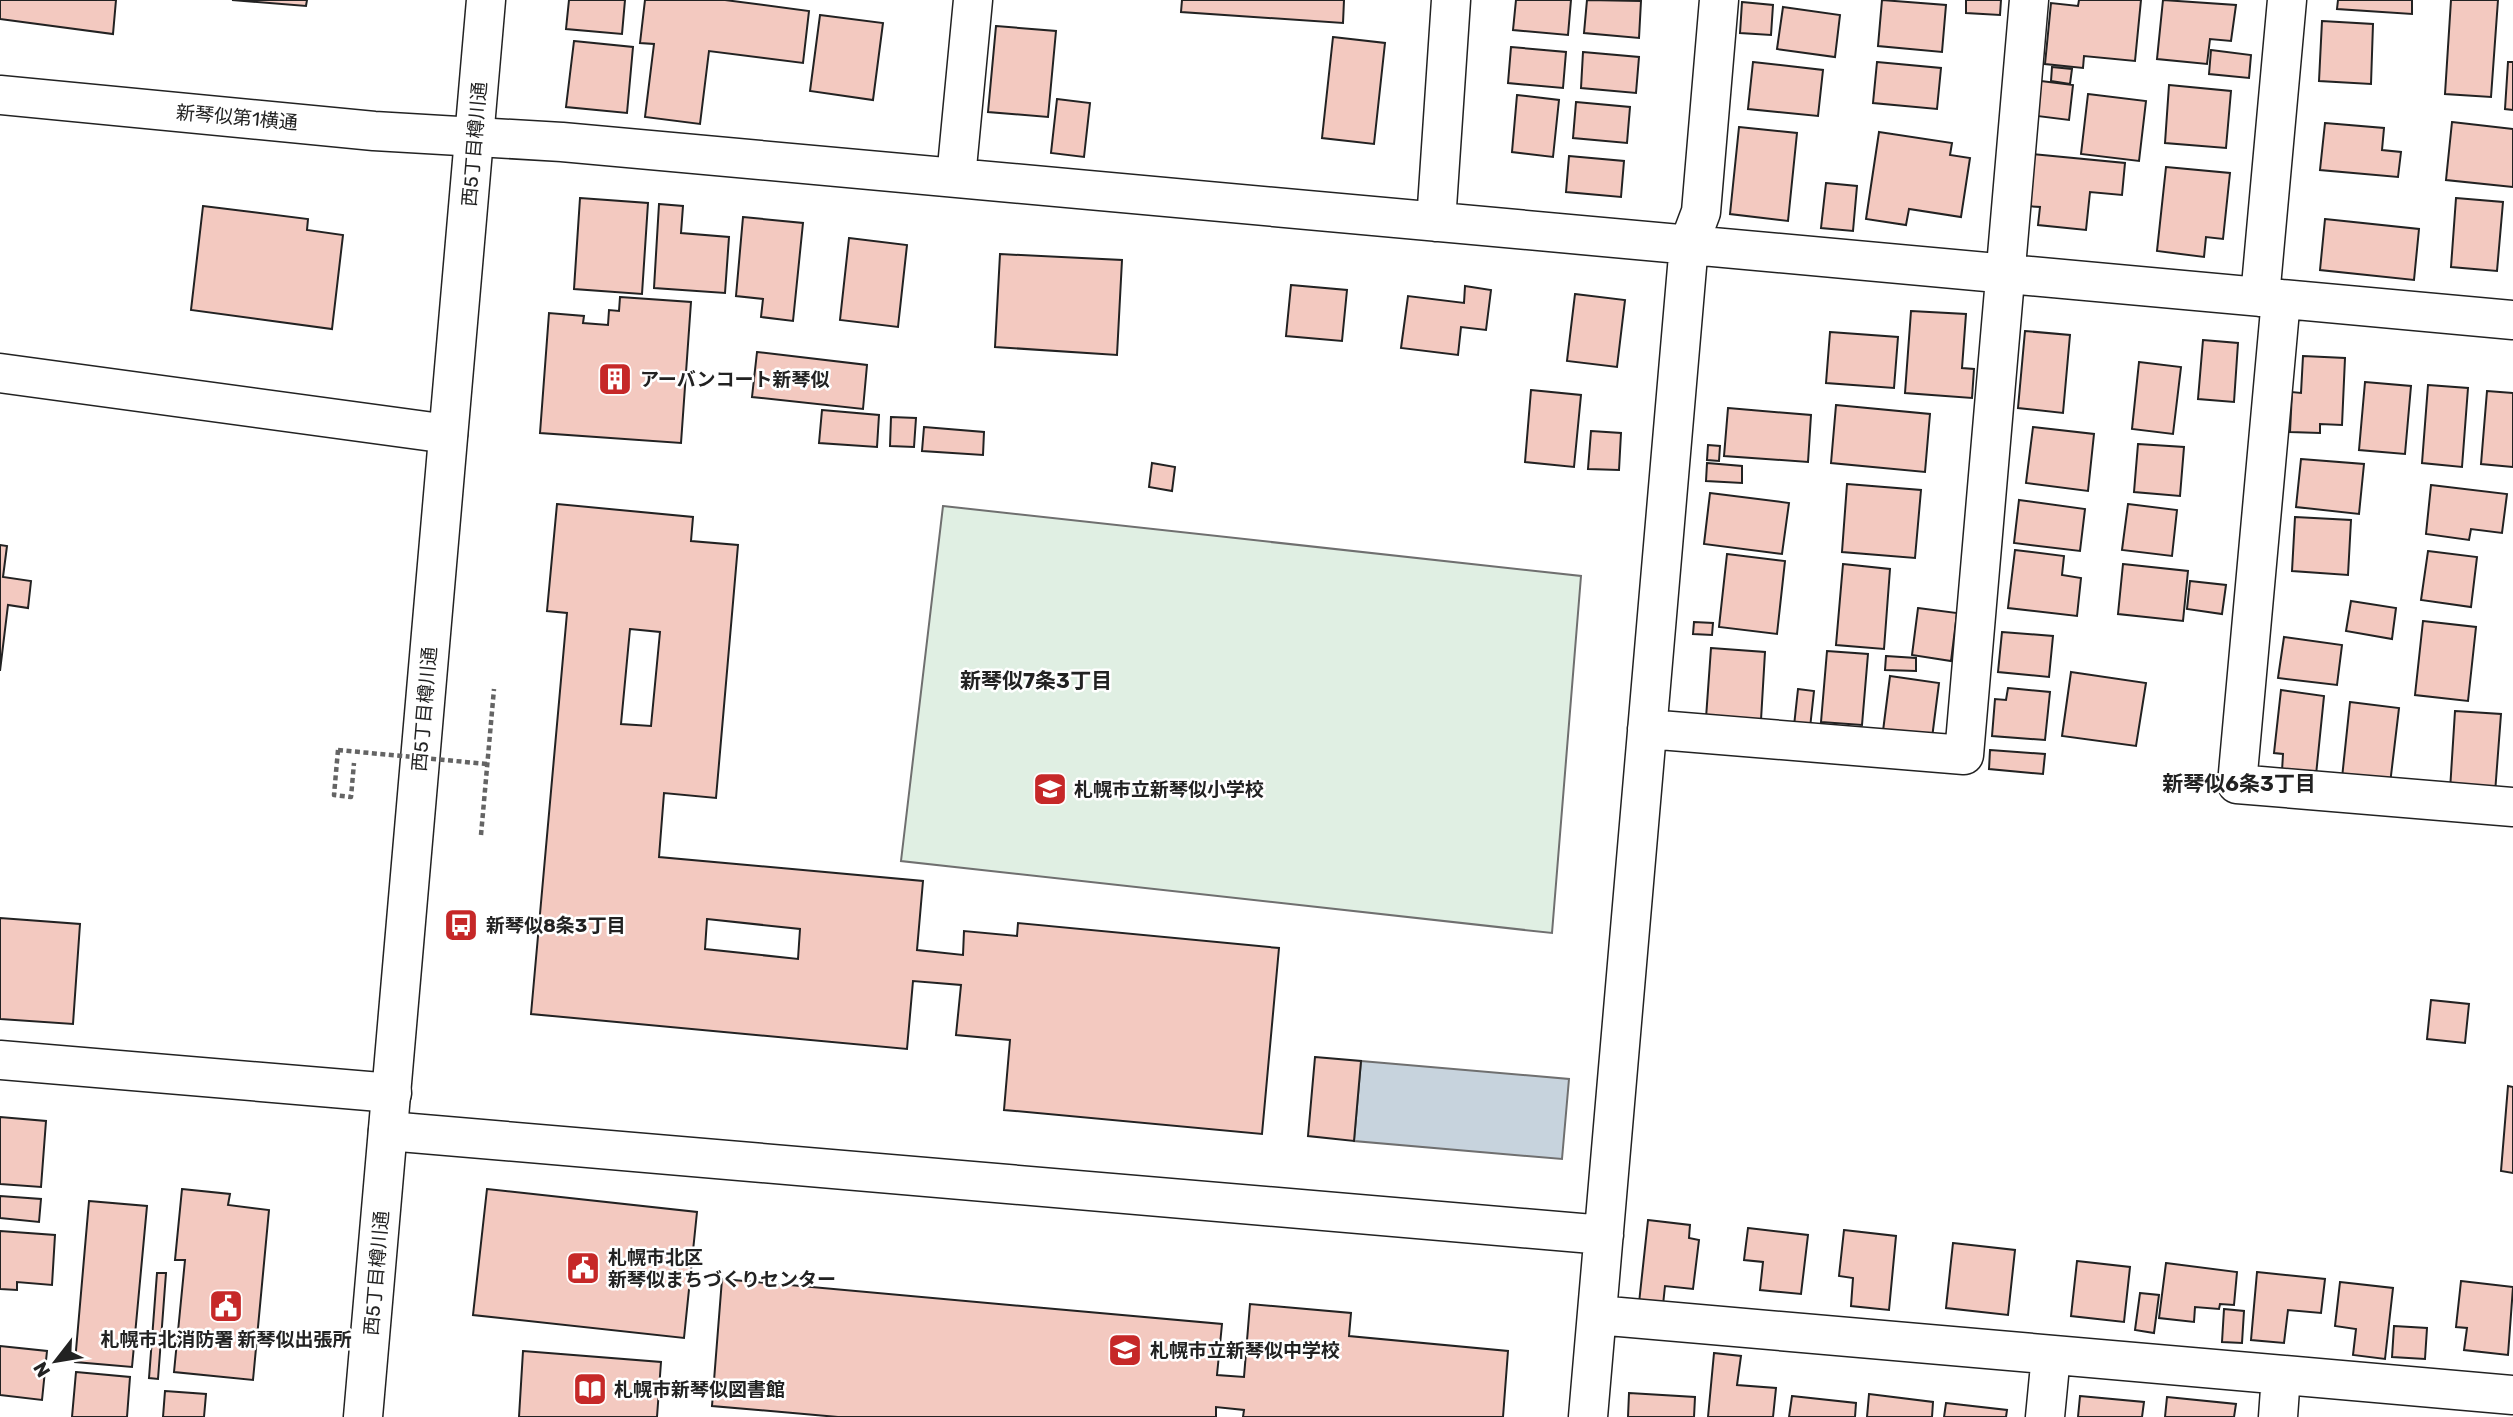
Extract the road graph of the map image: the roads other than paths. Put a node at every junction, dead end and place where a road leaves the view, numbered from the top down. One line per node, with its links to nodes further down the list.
1 (486, 0): 8 (street, 西5丁目樽川通)
2 (973, 0): 9 (street)
3 (1451, 0): 10 (street)
4 (1719, 0): 11 (street)
5 (2029, 0): 12 (street)
6 (2287, 0): 13 (street)
7 (0, 95): 8 (street, 新琴似第1横通)
8 (474, 139): 9 (street, 新琴似第1横通); 16 (street, 西5丁目樽川通)
9 (956, 178): 10 (street, 新琴似第1横通)
10 (1436, 222): 11 (street, 新琴似第1横通)
11 (1689, 244): 12 (street, 新琴似第1横通); 17 (street)
12 (2004, 273): 13 (street, 新琴似第1横通); 17 (street)
13 (2270, 298): 14 (street, 新琴似第1横通); 18 (street)
14 (2513, 320)
15 (0, 373): 16 (street)
16 (448, 435): 20 (street, 西5丁目樽川通)
17 (1647, 729): 22 (street)
18 (2513, 807)
19 (0, 1060): 20 (street)
20 (392, 1093): 21 (street, 西5丁目樽川通)
21 (388, 1131): 22 (street); 27 (street, 西5丁目樽川通)
22 (1604, 1235): 23 (street)
23 (1597, 1315): 24 (street); 28 (street)
24 (2051, 1355): 25 (street); 29 (street)
25 (2281, 1375): 26 (street); 30 (street)
26 (2510, 1402)
27 (363, 1417)
28 (1588, 1417)
29 (2045, 1417)
30 (2278, 1417)

